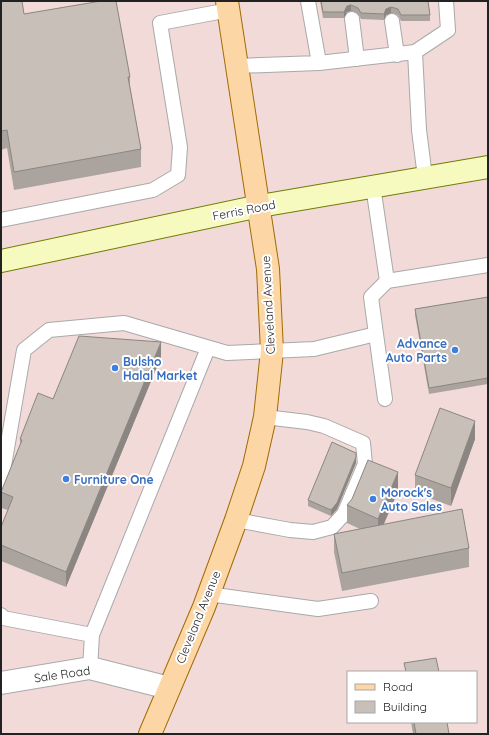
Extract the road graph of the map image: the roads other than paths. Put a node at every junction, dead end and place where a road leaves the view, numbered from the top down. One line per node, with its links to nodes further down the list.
1 (308, 1): 9 (lane)
2 (446, 1): 6 (lane)
3 (228, 6): 10 (main road, Cleveland Avenue); 15 (lane)
4 (352, 19): 8 (lane)
5 (392, 21): 7 (lane)
6 (415, 52): 7 (lane); 12 (lane)
7 (397, 55): 8 (lane)
8 (357, 59): 9 (lane)
9 (319, 63): 10 (lane)
10 (238, 66): 14 (main road, Cleveland Avenue)
11 (488, 167): 12 (main road, Ferris Road)
12 (425, 177): 13 (main road, Ferris Road)
13 (373, 186): 14 (main road, Ferris Road); 18 (lane)
14 (260, 206): 16 (main road, Ferris Road); 21 (main road, Cleveland Avenue)
15 (1, 220)
16 (1, 261)
17 (488, 265): 18 (lane)
18 (387, 281): 19 (lane)
19 (376, 334): 21 (lane); 22 (lane)
20 (208, 348): 21 (lane); 24 (lane); 29 (lane)
21 (272, 351): 23 (main road, Cleveland Avenue)
22 (385, 399)
23 (265, 417): 25 (main road, Cleveland Avenue); 25 (lane)
24 (1, 483)
25 (236, 520): 26 (main road, Cleveland Avenue)
26 (208, 594): 27 (lane); 32 (main road, Cleveland Avenue)
27 (371, 601)
28 (1, 615): 29 (lane)
29 (92, 635): 30 (lane)
30 (90, 668): 31 (street, Sale Road); 32 (street, Sale Road)
31 (1, 683)
32 (169, 688): 33 (main road, Cleveland Avenue)
33 (150, 734)

